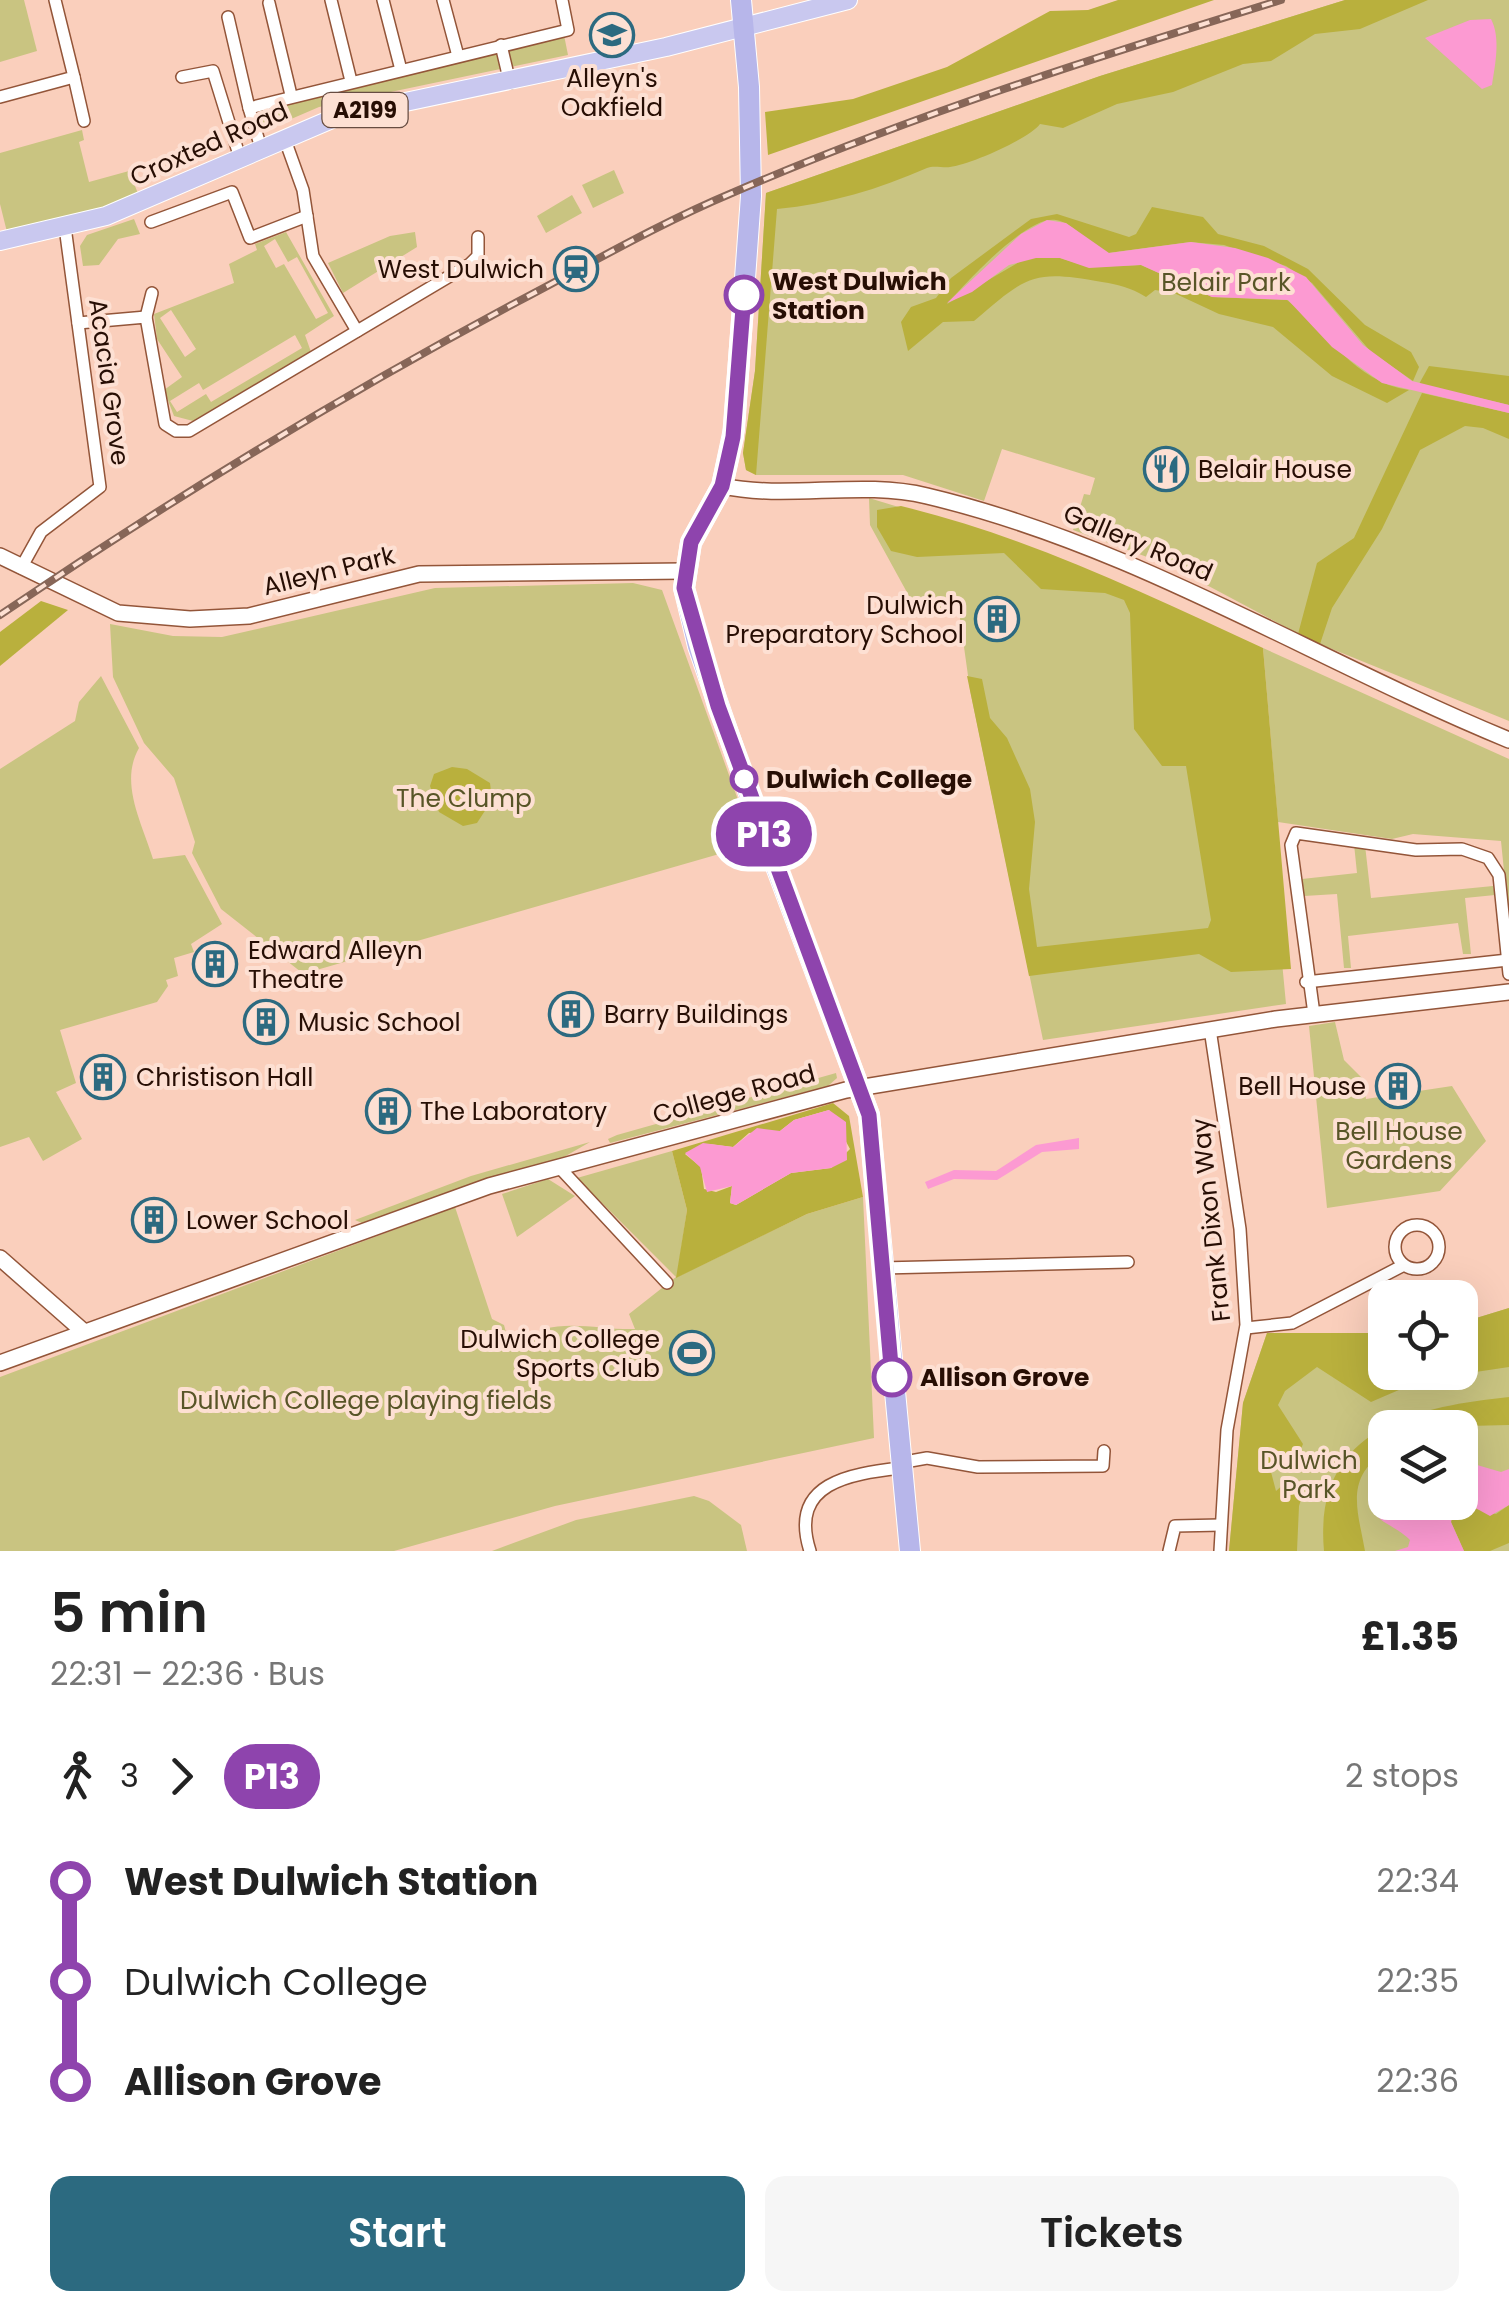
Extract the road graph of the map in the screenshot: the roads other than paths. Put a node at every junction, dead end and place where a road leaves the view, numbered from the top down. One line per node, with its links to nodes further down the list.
1 (55, 0): 15 (street)
2 (331, 0): 16 (street)
3 (383, 0): 13 (street)
4 (443, 0): 12 (street)
5 (562, 0): 11 (street)
6 (741, 0): 10 (highway)
7 (848, 0): 10 (main road, Croxted Road / A2199)
8 (268, 4): 18 (street)
9 (228, 17): 20 (street)
10 (744, 26): 17 (main road, Croxted Road / A2199); 34 (highway)
11 (502, 46): 12 (street); 17 (street)
12 (458, 56): 13 (street)
13 (401, 70): 16 (street)
14 (182, 77): 24 (street)
15 (74, 78): 19 (street); 21 (street)
16 (350, 81): 18 (street)
17 (510, 83): 22 (main road, Croxted Road / A2199)
18 (291, 95): 20 (street)
19 (0, 98)
20 (249, 108): 23 (street)
21 (84, 120)
22 (284, 137): 23 (main road, Croxted Road / A2199); 25 (street)
23 (261, 148): 24 (main road, Croxted Road / A2199)
24 (240, 158): 27 (main road, Croxted Road / A2199)
25 (307, 216): 26 (street); 33 (street)
26 (150, 222)
27 (65, 228): 29 (main road, Croxted Road / A2199); 32 (street, Acacia Grove)
28 (478, 238): 33 (street)
29 (0, 242)
30 (152, 292): 31 (street)
31 (146, 317): 32 (street); 33 (street)
32 (78, 323): 36 (street, Acacia Grove)
33 (356, 330)
34 (722, 486): 37 (highway); 38 (street, Gallery Road)
35 (0, 556): 36 (street, Alleyn Park)
36 (21, 568): 37 (street, Alleyn Park)
37 (684, 571): 45 (highway)
38 (1509, 740)
39 (1508, 960): 40 (street); 41 (street); 41 (street)
40 (1509, 974)
41 (1306, 982): 43 (street)
42 (1509, 992): 43 (street, College Road)
43 (1314, 1014): 44 (street, College Road)
44 (1210, 1029): 45 (street, College Road); 52 (street, Frank Dixon Way)
45 (860, 1087): 46 (street, College Road); 50 (highway)
46 (559, 1166): 51 (street); 53 (street, College Road)
47 (0, 1258): 53 (street)
48 (1128, 1262): 50 (street)
49 (1402, 1266): 52 (street)
50 (882, 1268): 56 (highway)
51 (667, 1283)
52 (1246, 1328): 57 (street, Frank Dixon Way)
53 (83, 1331): 54 (street, College Road)
54 (0, 1363)
55 (1104, 1451): 56 (street)
56 (899, 1466): 58 (street); 59 (highway)
57 (1221, 1525): 60 (street); 61 (street, Frank Dixon Way)
58 (810, 1551)
59 (910, 1551)
60 (1170, 1551)
61 (1220, 1551)

